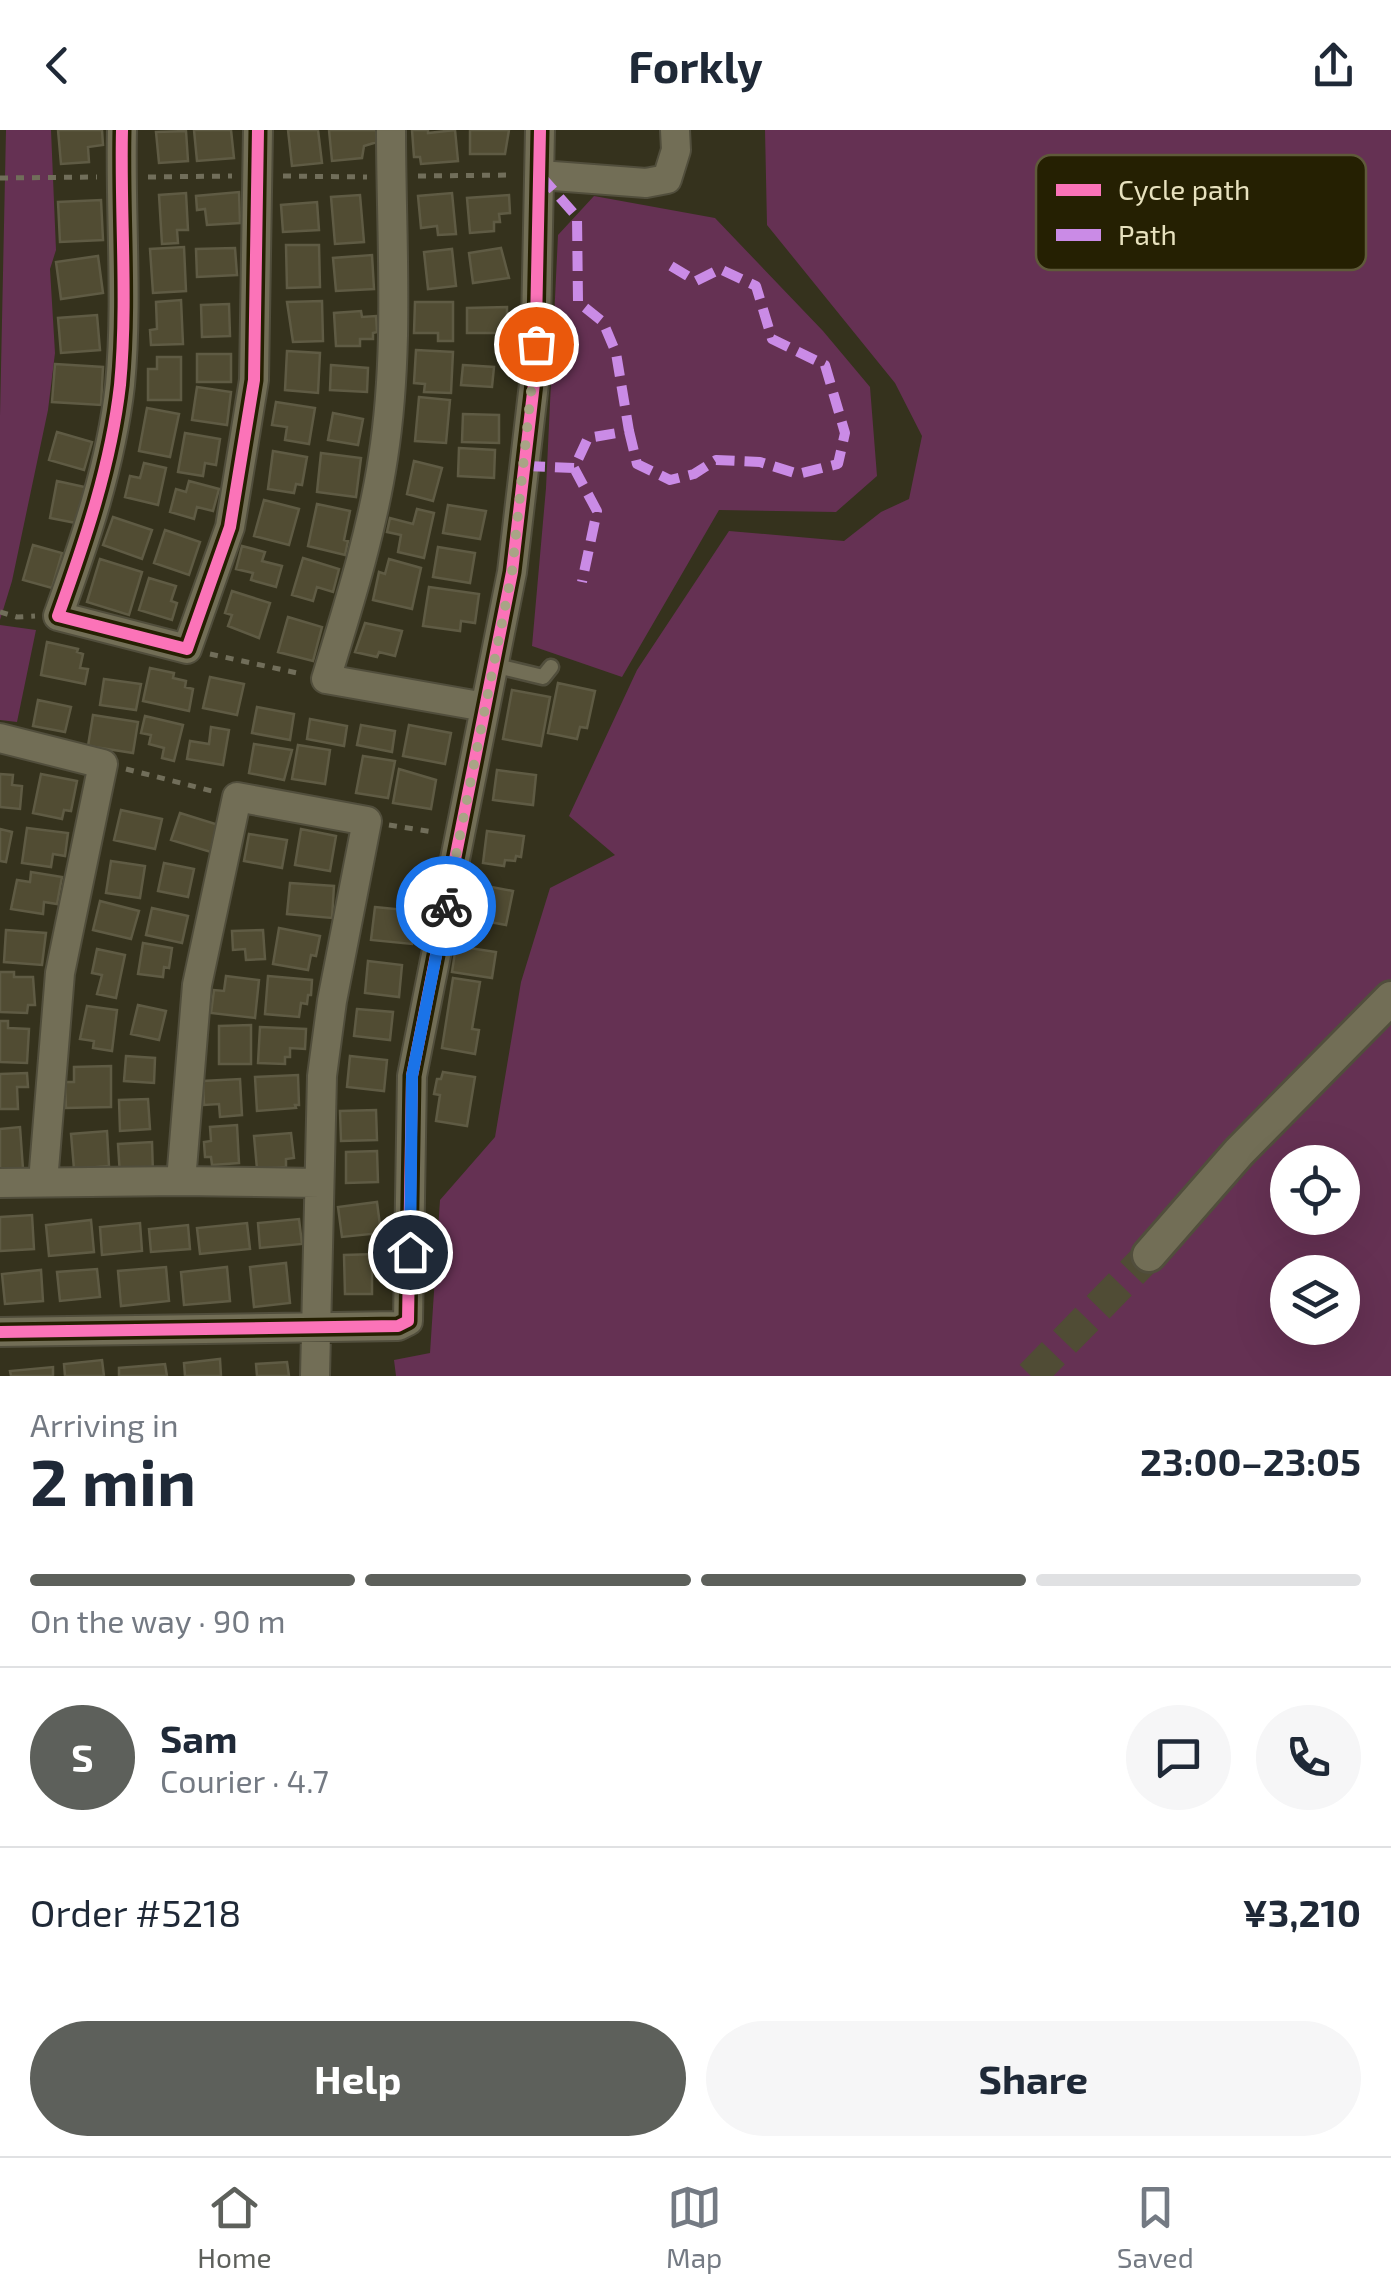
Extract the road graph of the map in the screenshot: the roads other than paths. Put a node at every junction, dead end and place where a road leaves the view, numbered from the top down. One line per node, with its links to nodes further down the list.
1 (122, 130): 2 (street)
2 (258, 130)
3 (392, 130): 9 (street)
4 (540, 130): 6 (street)
5 (675, 130): 6 (street)
6 (540, 175): 7 (street)
7 (493, 665): 8 (lane); 9 (street)
8 (551, 667)
9 (485, 707): 17 (street)
10 (0, 738): 13 (street)
11 (1391, 998): 16 (street)
12 (181, 1181): 13 (street); 15 (street); 15 (street)
13 (43, 1182): 14 (street)
14 (0, 1183)
15 (319, 1184): 17 (street)
16 (1149, 1255)
17 (314, 1329): 18 (street); 19 (street)
18 (0, 1332)
19 (315, 1376)

